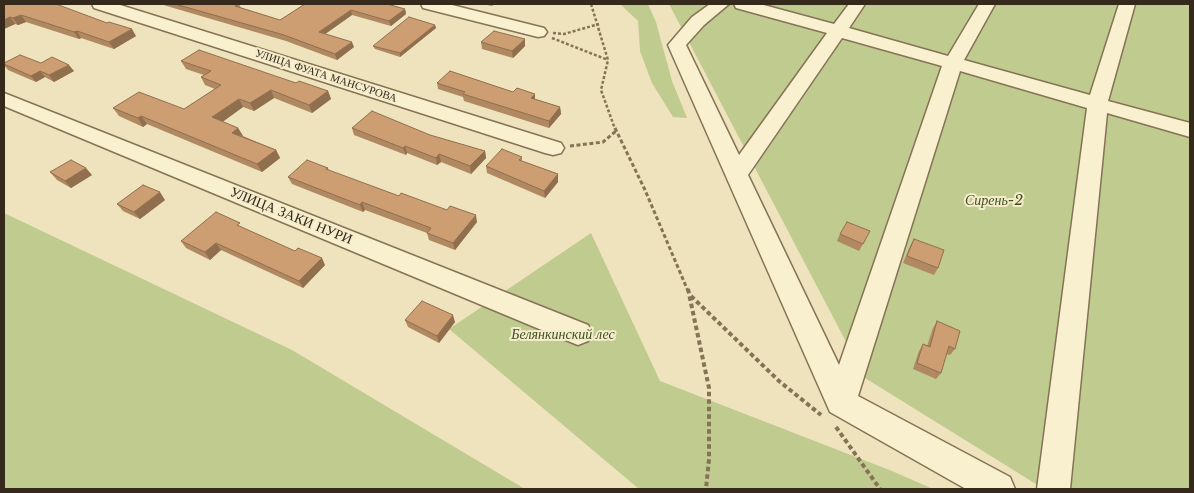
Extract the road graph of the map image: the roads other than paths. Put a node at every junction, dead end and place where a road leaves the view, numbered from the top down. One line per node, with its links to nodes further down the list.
1 (100, 4): 14 (street, УЛИЦА ФУАТА МАНСУРОВА)
2 (429, 4): 8 (street)
3 (721, 4): 15 (street)
4 (742, 4): 9 (street)
5 (857, 4): 9 (street)
6 (987, 4): 10 (street)
7 (1127, 4): 12 (street)
8 (538, 32)
9 (839, 32): 10 (street); 15 (street)
10 (953, 63): 12 (street); 17 (street)
11 (4, 99): 16 (street, УЛИЦА ЗАКИ НУРИ)
12 (1098, 102): 13 (street); 19 (street)
13 (1190, 130)
14 (553, 148)
15 (736, 175): 17 (street)
16 (578, 333)
17 (833, 415): 18 (street)
18 (998, 489)
19 (1054, 489)

